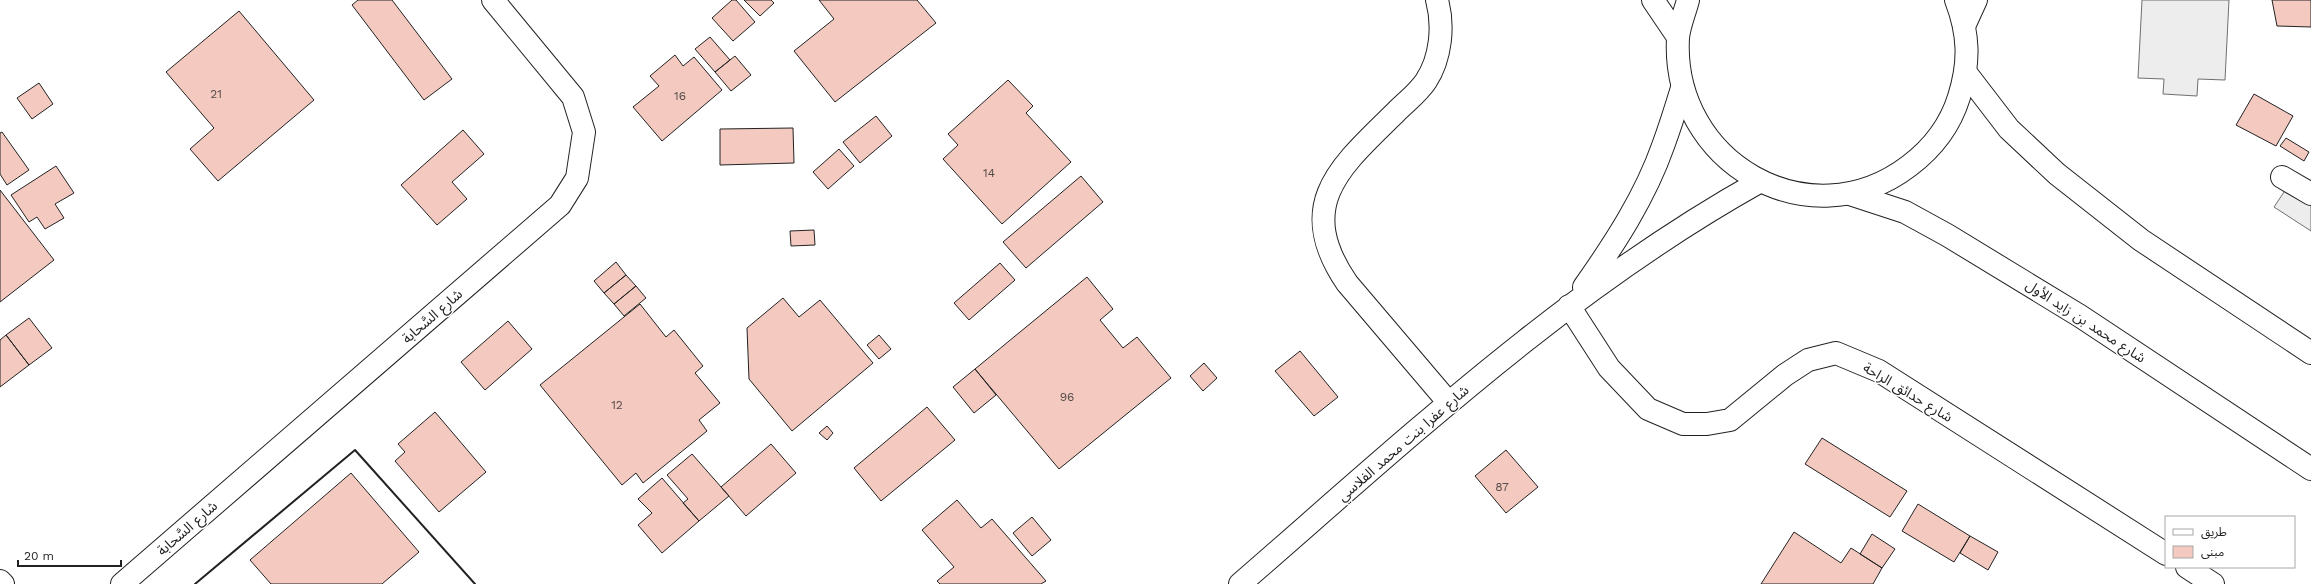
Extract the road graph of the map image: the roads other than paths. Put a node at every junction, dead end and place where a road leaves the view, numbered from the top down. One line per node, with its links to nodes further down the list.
1 (492, 0): 23 (street, شارع السَّحابة)
2 (1437, 0): 17 (street)
3 (1653, 0): 8 (street)
4 (1688, 0): 8 (street)
5 (1956, 0): 7 (street)
6 (1976, 0): 7 (street)
7 (1965, 24): 9 (street)
8 (1678, 38): 10 (street)
9 (1966, 73): 13 (street); 16 (street)
10 (1682, 88): 12 (street); 15 (street, شارع عفرا بنت محمد الفلاسي)
11 (2282, 176): 14 (street)
12 (1759, 182): 13 (street); 15 (street, شارع عفرا بنت محمد الفلاسي)
13 (1850, 194): 18 (street, شارع محمد بن زايد الأول)
14 (2311, 194)
15 (1569, 306): 17 (street, شارع عفرا بنت محمد الفلاسي); 19 (street, شارع حدائق الراحة)
16 (2311, 353)
17 (1449, 403): 24 (street, شارع عفرا بنت محمد الفلاسي)
18 (2311, 469)
19 (2165, 553)
20 (2189, 568): 25 (street)
21 (0, 581): 22 (street)
22 (3, 584)
23 (122, 584)
24 (1240, 584)
25 (2213, 584)

